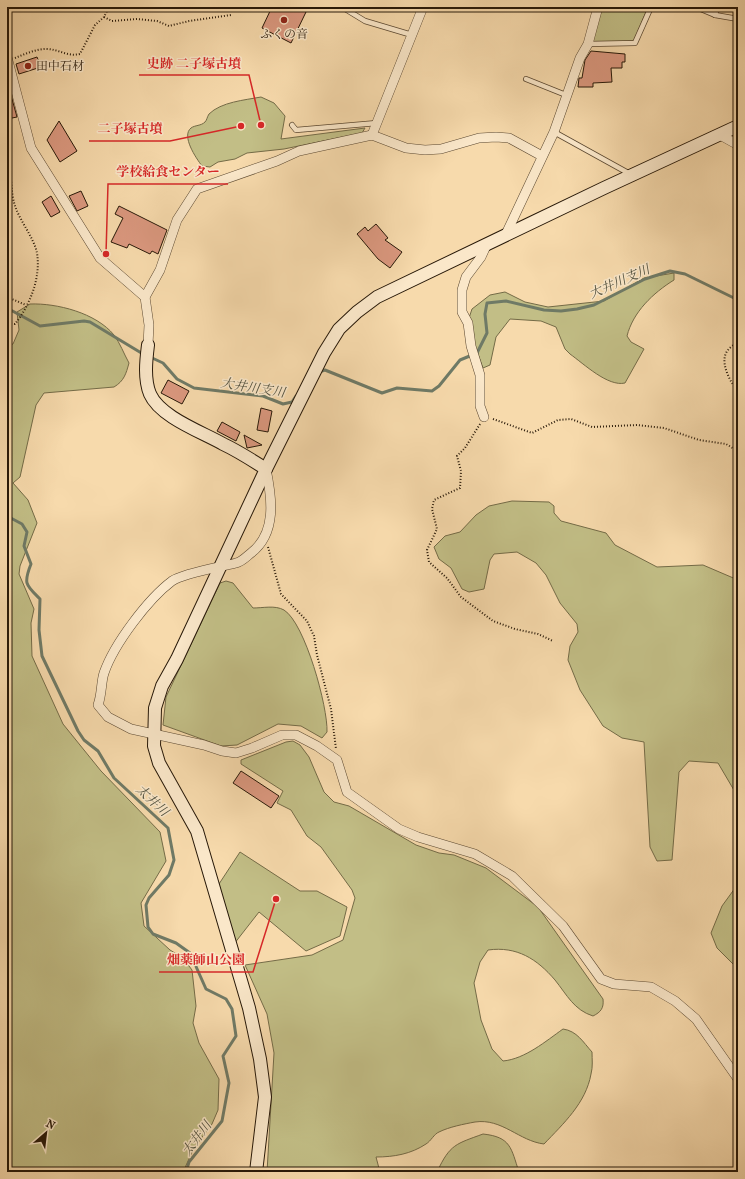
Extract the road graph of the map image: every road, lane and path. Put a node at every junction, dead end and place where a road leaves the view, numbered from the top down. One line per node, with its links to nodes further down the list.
1 (109, 7): 10 (path)
2 (342, 7): 12 (lane)
3 (423, 7): 12 (street)
4 (598, 7): 13 (street)
5 (651, 7): 13 (lane)
6 (696, 7): 9 (lane)
7 (716, 7): 9 (lane)
8 (231, 15): 10 (path)
9 (715, 15): 11 (lane)
10 (104, 18): 14 (path)
11 (738, 19)
12 (412, 35): 17 (street)
13 (588, 44): 16 (street)
14 (8, 59): 32 (street)
15 (526, 79): 16 (lane)
16 (566, 95): 20 (street)
17 (377, 123): 18 (lane); 21 (street)
18 (292, 125)
19 (738, 126): 22 (street)
20 (554, 132): 25 (street); 26 (lane)
21 (372, 135): 25 (street); 32 (street)
22 (720, 135): 23 (street); 26 (street)
23 (738, 145)
24 (7, 152): 33 (path)
25 (542, 156): 27 (street)
26 (632, 176): 27 (street)
27 (506, 234): 28 (street)
28 (487, 244): 38 (street); 40 (street)
29 (738, 275): 30 (path)
30 (738, 280)
31 (7, 297): 33 (path)
32 (144, 297): 36 (street)
33 (26, 305): 34 (path)
34 (7, 323)
35 (738, 342): 37 (path)
36 (148, 345): 40 (street)
37 (738, 391)
38 (484, 417): 39 (path); 43 (path)
39 (738, 451)
40 (266, 469): 41 (street); 42 (street)
41 (266, 539): 42 (street); 45 (path)
42 (220, 566): 44 (street); 44 (street)
43 (553, 641)
44 (153, 732): 45 (street); 47 (street)
45 (337, 760): 46 (street)
46 (738, 1079)
47 (256, 1172)

